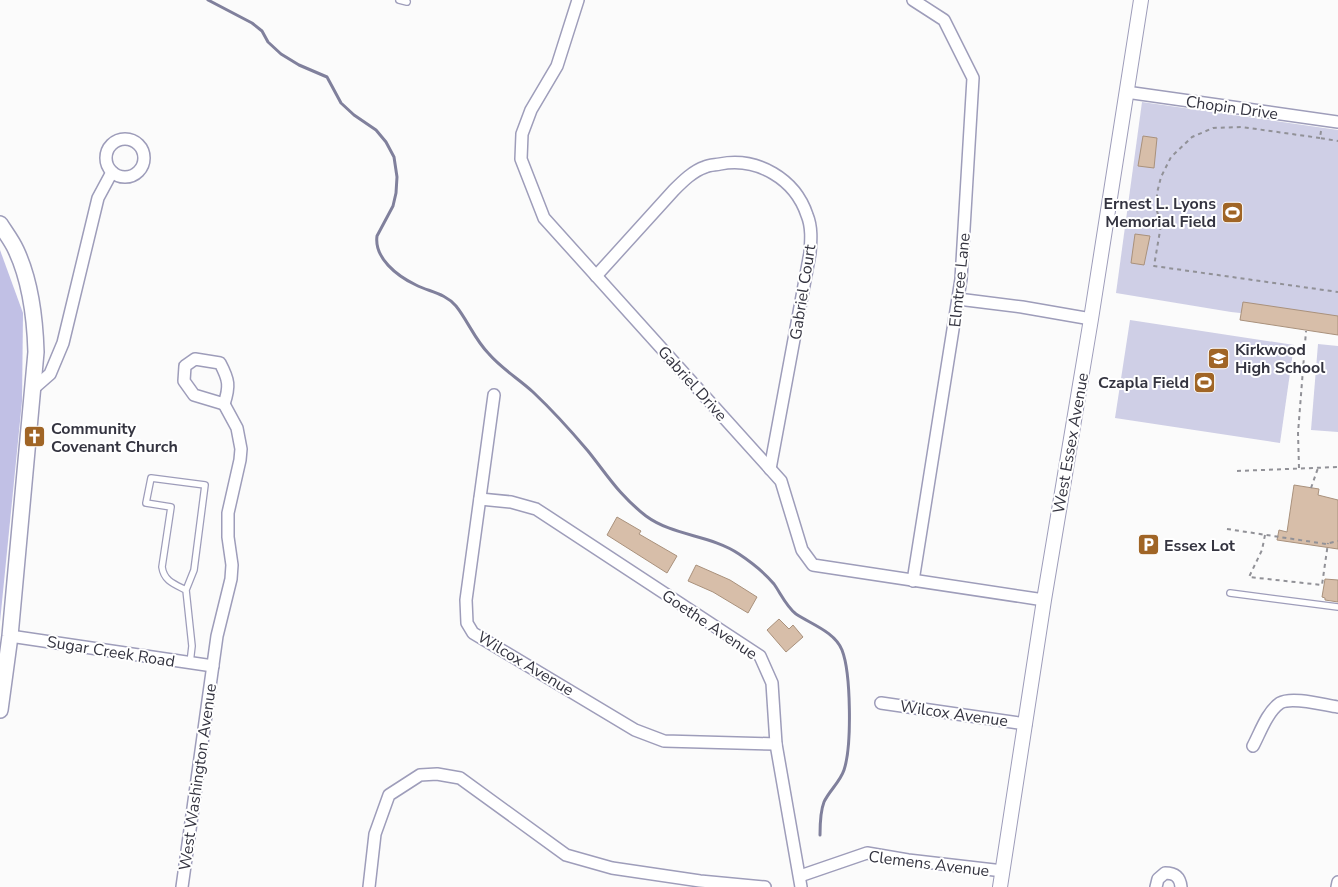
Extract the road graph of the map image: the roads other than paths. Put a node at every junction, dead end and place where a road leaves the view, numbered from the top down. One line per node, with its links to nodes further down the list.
1 (399, 0): 5 (lane)
2 (578, 0): 10 (street, Gabriel Drive)
3 (913, 0): 11 (street, Elmtree Lane)
4 (1141, 0): 6 (street, West Essex Avenue)
5 (408, 2)
6 (1126, 92): 7 (street, Chopin Drive); 12 (street, West Essex Avenue)
7 (1338, 122)
8 (112, 172): 13 (street)
9 (0, 224): 13 (main road)
10 (596, 276): 16 (street, Gabriel Drive); 16 (street, Gabriel Court)
11 (958, 299): 12 (street); 18 (street, Elmtree Lane)
12 (1091, 319): 21 (street, West Essex Avenue)
13 (34, 388): 23 (main road)
14 (494, 395): 17 (street, Wilcox Avenue)
15 (224, 404): 15 (street); 25 (street, West Washington Avenue)
16 (770, 469): 18 (street, Gabriel Drive)
17 (480, 499): 30 (street, Goethe Avenue); 30 (street, Wilcox Avenue)
18 (913, 581): 21 (street, Gabriel Drive)
19 (186, 590): 19 (lane); 24 (lane)
20 (1230, 593): 22 (lane)
21 (1044, 600): 29 (street, West Essex Avenue)
22 (1338, 607)
23 (10, 636): 24 (street, Sugar Creek Road); 28 (main road)
24 (190, 663): 25 (street, Sugar Creek Road)
25 (213, 666): 36 (street, West Washington Avenue)
26 (882, 703): 29 (street, Wilcox Avenue)
27 (1338, 707): 31 (street)
28 (0, 710)
29 (1026, 724): 32 (street, West Essex Avenue)
30 (776, 744): 33 (street, Goethe Avenue)
31 (1253, 746)
32 (1003, 871): 33 (street, Clemens Avenue); 38 (street, West Essex Avenue)
33 (800, 882)
34 (1338, 882): 41 (street)
35 (372, 884): 37 (street)
36 (182, 887)
37 (765, 887)
38 (1000, 887)
39 (1156, 887): 40 (street)
40 (1181, 887)
41 (1337, 887)

